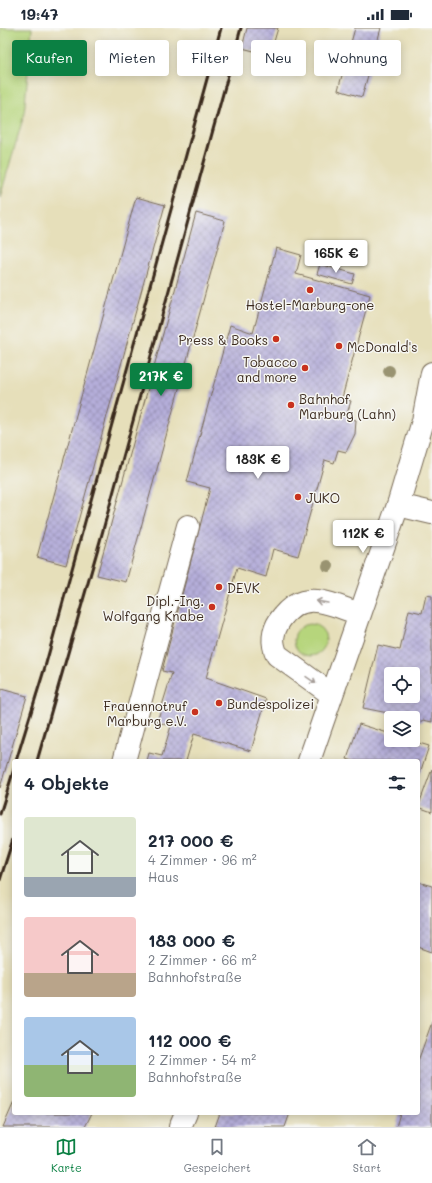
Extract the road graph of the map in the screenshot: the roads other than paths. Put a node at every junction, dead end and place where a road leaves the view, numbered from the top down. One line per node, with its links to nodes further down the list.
1 (432, 373): 2 (street)
2 (427, 422): 3 (street)
3 (398, 505): 4 (street); 6 (street)
4 (432, 513)
5 (188, 526): 8 (street)
6 (359, 614): 7 (street); 7 (street, one-way to 7)
7 (331, 694): 9 (street)
8 (125, 759)
9 (310, 759)
10 (185, 1115): 11 (street)
11 (180, 1127)

